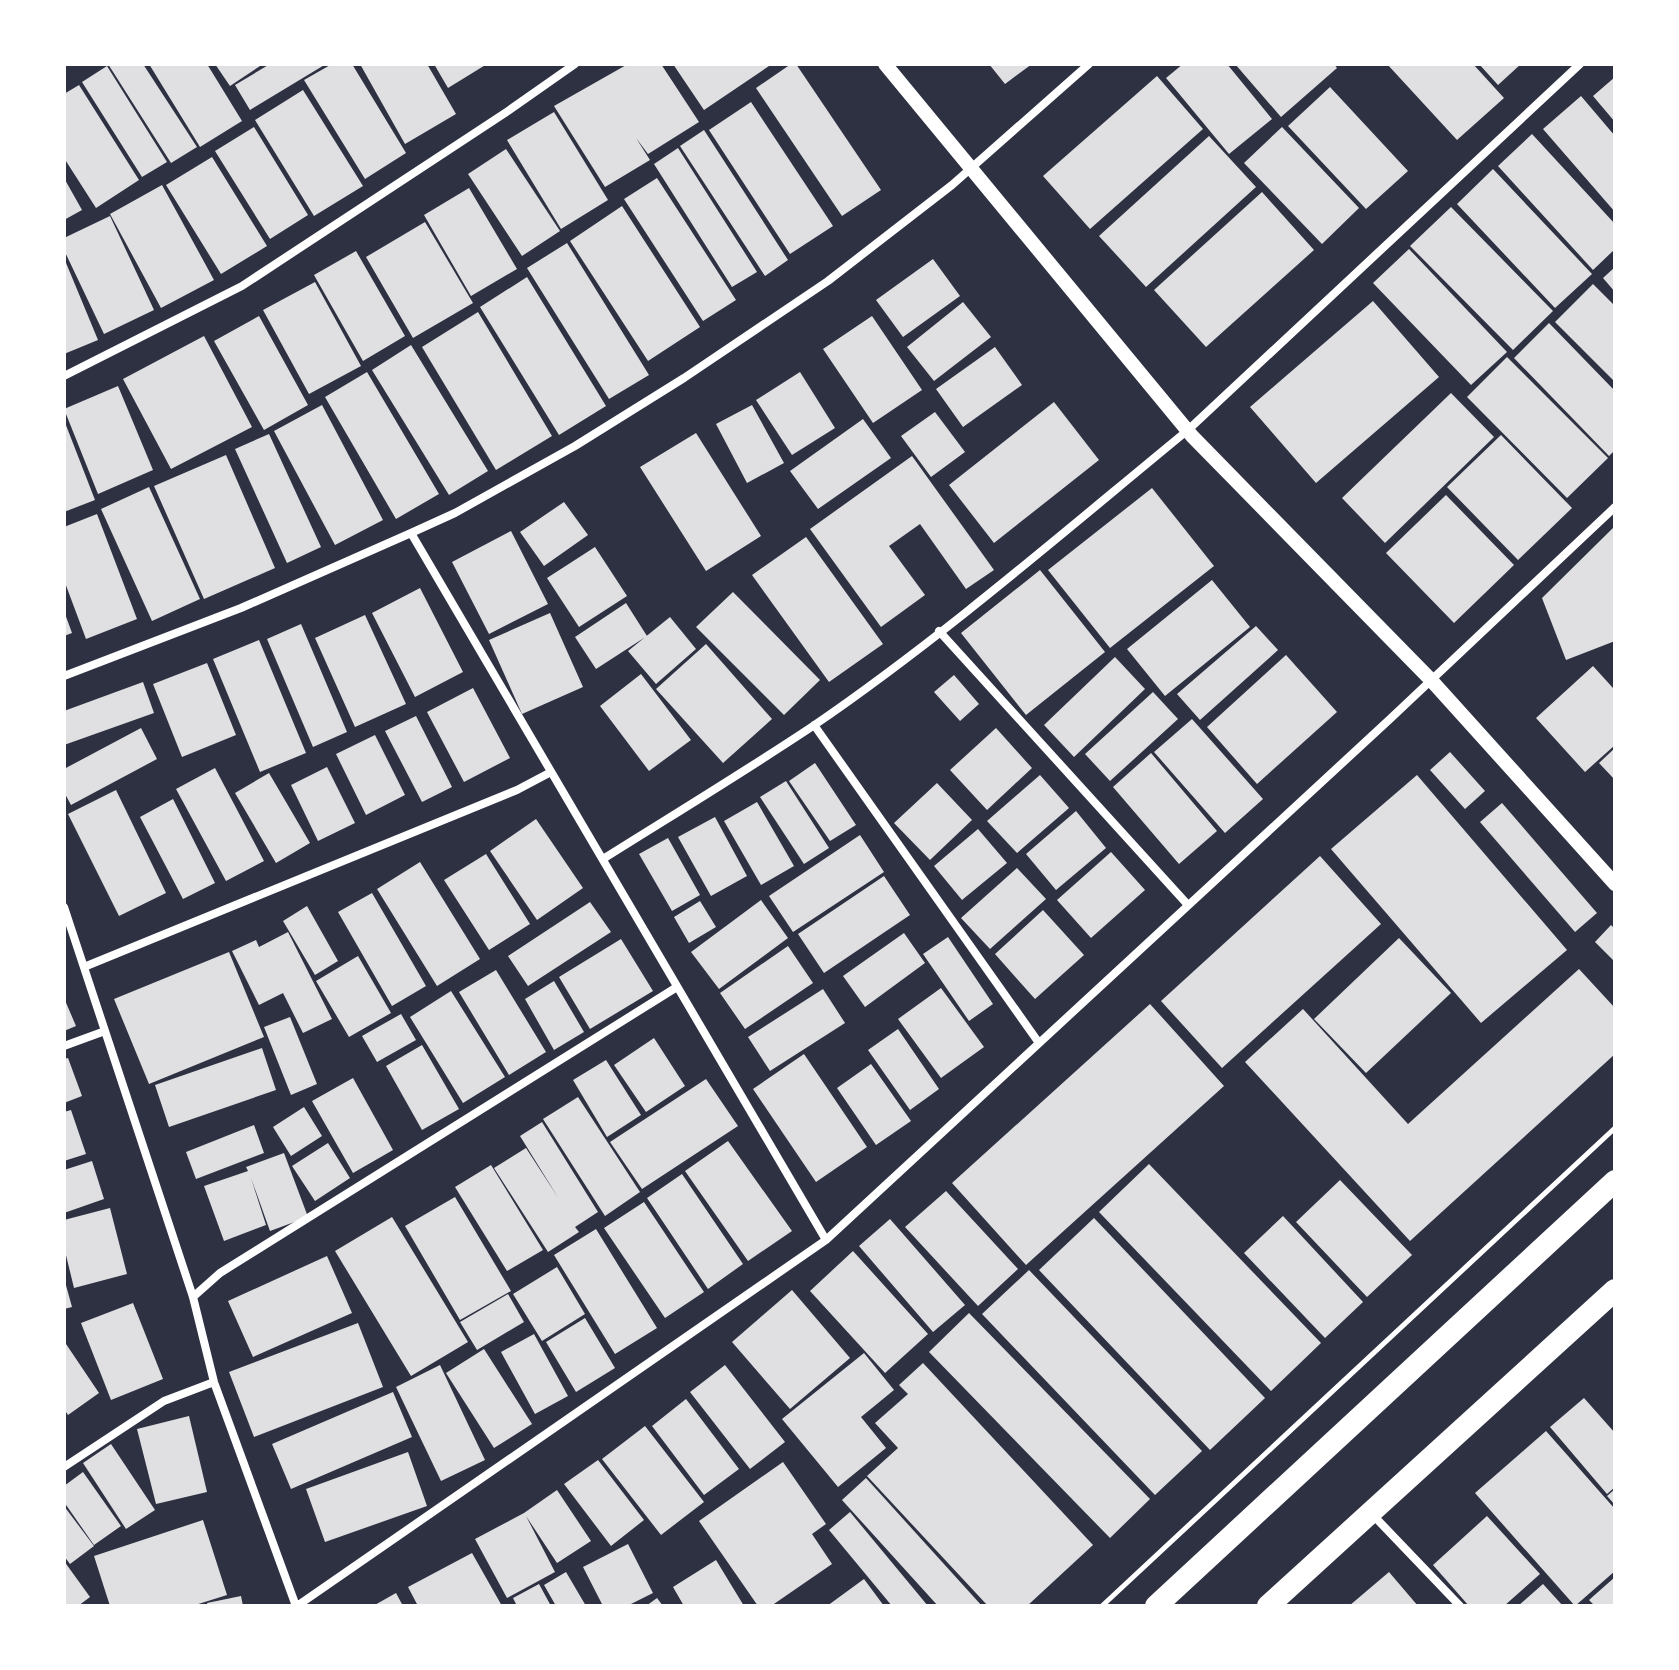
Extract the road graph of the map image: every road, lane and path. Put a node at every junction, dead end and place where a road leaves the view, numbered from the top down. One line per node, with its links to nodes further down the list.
1 (575, 64): 6 (street)
2 (885, 64): 5 (street)
3 (1089, 64): 5 (street)
4 (1580, 64): 7 (street)
5 (971, 168): 7 (street); 9 (street)
6 (64, 376)
7 (1188, 430): 10 (street); 12 (street)
8 (1615, 507): 12 (street)
9 (411, 533): 11 (street); 14 (street)
10 (939, 631): 13 (street); 17 (street)
11 (64, 676)
12 (1431, 680): 16 (street); 17 (street)
13 (814, 725): 15 (street); 22 (street)
14 (551, 772): 15 (street); 19 (street)
15 (603, 859): 20 (street)
16 (1615, 884)
17 (1188, 905): 22 (street)
18 (64, 907): 19 (street)
19 (84, 967): 21 (street)
20 (677, 987): 26 (street); 28 (street)
21 (105, 1031): 23 (street); 28 (street)
22 (1039, 1043): 26 (street)
23 (64, 1046)
24 (1615, 1126): 33 (path)
25 (1615, 1181): 34 (highway)
26 (826, 1240): 32 (street)
27 (1615, 1290): 31 (highway)
28 (193, 1297): 29 (street)
29 (214, 1382): 30 (street); 32 (street)
30 (64, 1467)
31 (1371, 1513): 35 (highway); 36 (street)
32 (296, 1606)
33 (1102, 1606)
34 (1156, 1606)
35 (1268, 1606)
36 (1460, 1606)

